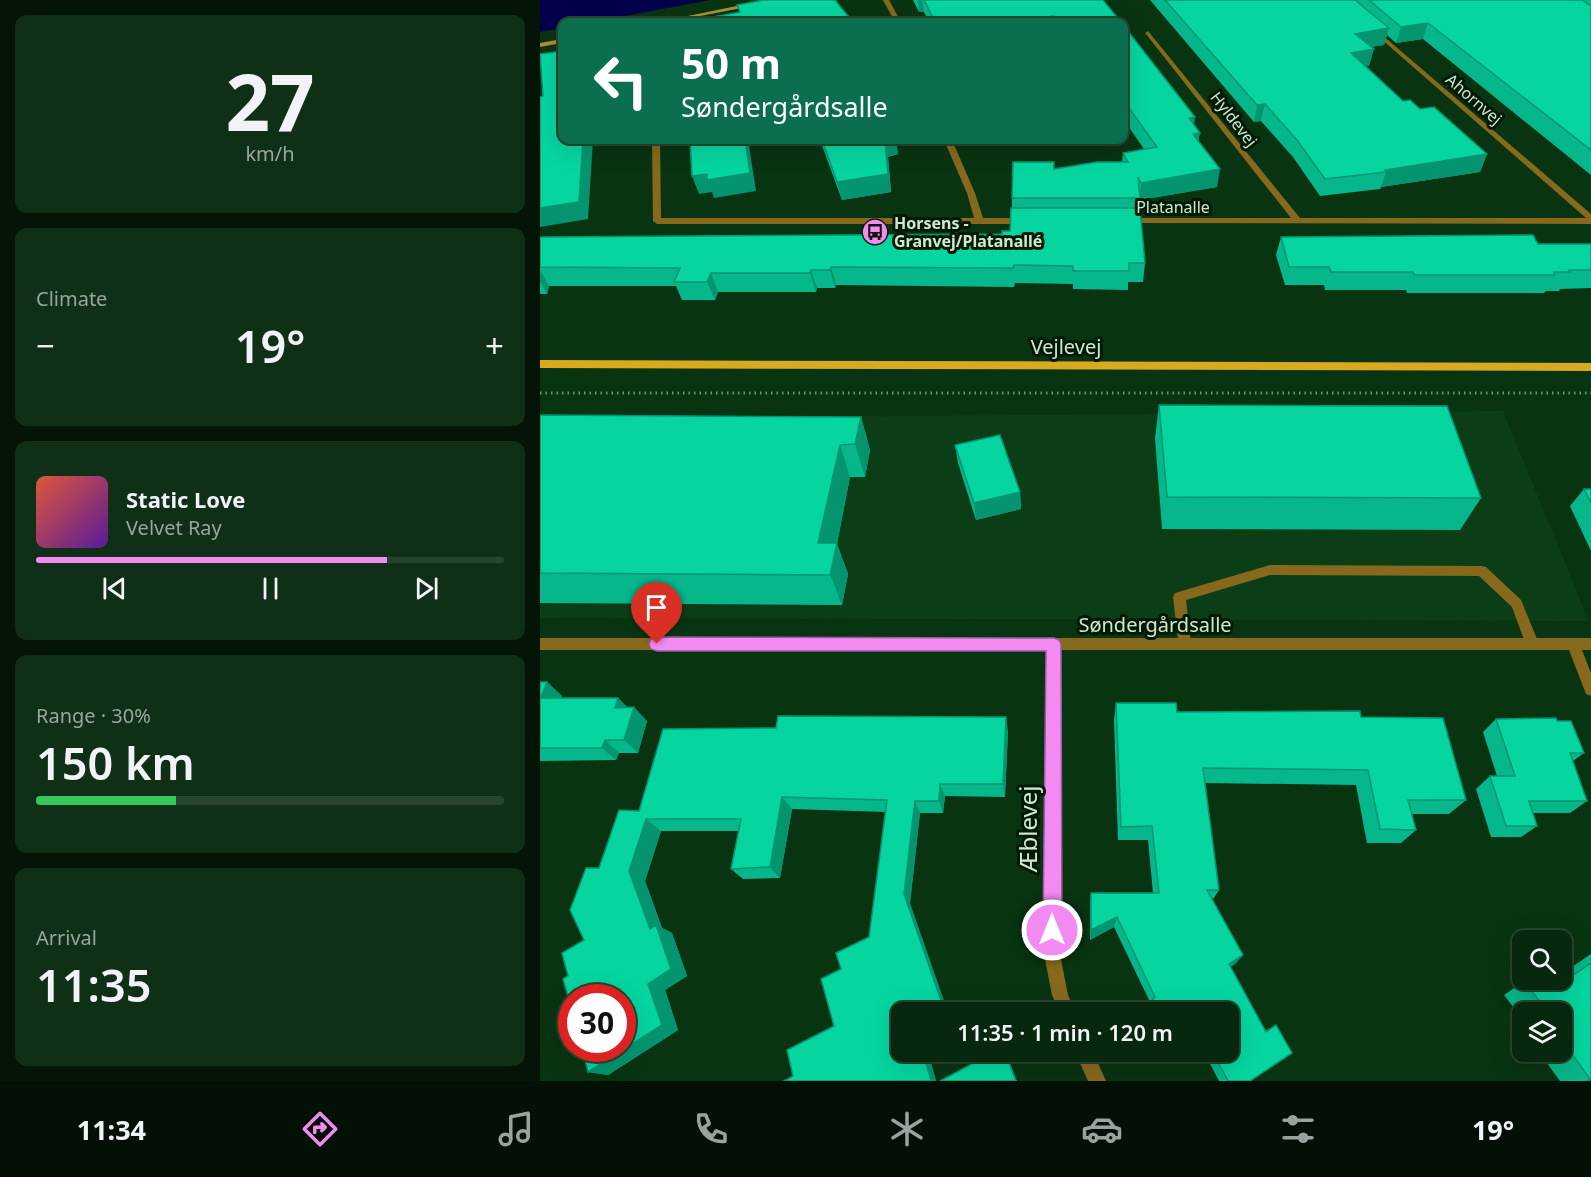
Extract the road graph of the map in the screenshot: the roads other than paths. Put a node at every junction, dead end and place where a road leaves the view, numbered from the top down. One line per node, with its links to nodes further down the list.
1 (782, 0): 3 (street)
2 (886, 0): 5 (street)
3 (769, 1): 4 (street)
4 (682, 18)
5 (896, 18)
6 (1366, 23): 12 (street, Ahornvej)
7 (1148, 33): 16 (street, Hyldevej)
8 (558, 42): 9 (street)
9 (540, 45)
10 (656, 144): 13 (street)
11 (950, 144): 13 (street)
12 (1591, 220): 16 (street, Platanalle)
13 (979, 221): 14 (street)
14 (1038, 221)
15 (1120, 221): 16 (street, Platanalle)
16 (1298, 222)
17 (540, 364): 18 (main road, Vejlevej)
18 (1591, 367)
19 (540, 644): 20 (street, Søndergårdsalle)
20 (1054, 644): 21 (street, Søndergårdsalle); 26 (street, Æblevej)
21 (1184, 644): 22 (street, Søndergårdsalle); 22 (street)
22 (1532, 644): 23 (street, Søndergårdsalle)
23 (1573, 644): 24 (street, Søndergårdsalle); 25 (street)
24 (1591, 644)
25 (1591, 690)
26 (1063, 1002)
27 (1088, 1062): 28 (street)
28 (1097, 1081)

